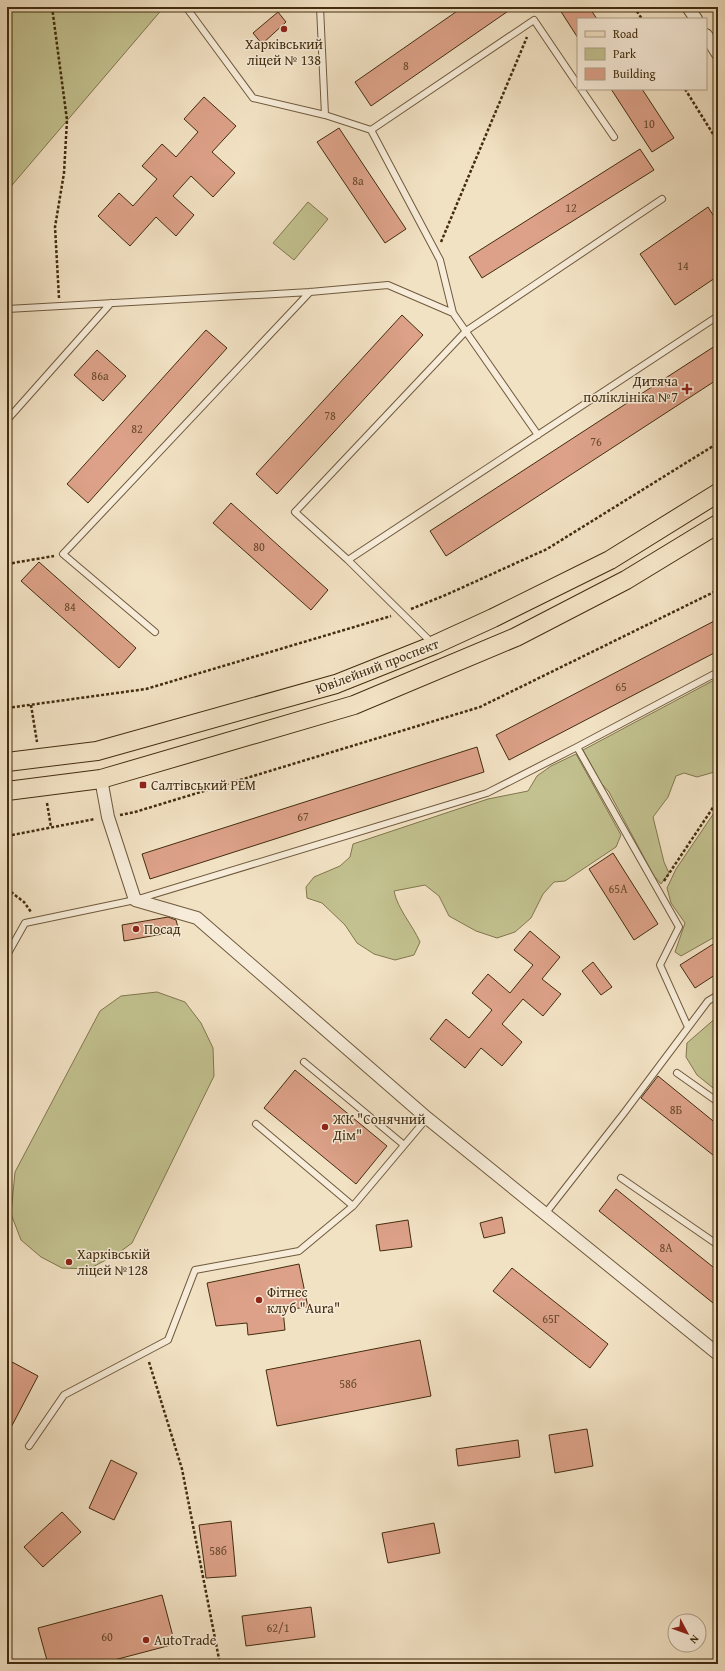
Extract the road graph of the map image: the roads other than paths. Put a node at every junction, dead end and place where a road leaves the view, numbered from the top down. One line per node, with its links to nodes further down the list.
1 (186, 7): 9 (lane)
2 (320, 7): 9 (lane)
3 (688, 7): 4 (street)
4 (695, 18)
5 (707, 37): 6 (street)
6 (718, 54)
7 (577, 84): 10 (lane)
8 (582, 90): 11 (lane)
9 (324, 115): 10 (lane)
10 (371, 130): 16 (lane)
11 (614, 137)
12 (662, 199): 18 (lane)
13 (310, 292): 14 (lane); 16 (lane); 24 (lane)
14 (112, 303): 15 (lane); 19 (lane)
15 (7, 309)
16 (453, 313): 18 (lane)
17 (718, 316): 20 (lane)
18 (466, 331): 20 (lane); 23 (lane)
19 (7, 420)
20 (538, 435): 23 (lane)
21 (718, 493): 25 (main road, Ювілейний проспект)
22 (718, 524): 30 (main road, Ювілейний проспект)
23 (348, 560): 25 (lane)
24 (154, 632)
25 (434, 645): 28 (main road, Ювілейний проспект)
26 (718, 672): 27 (lane)
27 (577, 747): 32 (lane); 35 (lane)
28 (97, 751): 29 (main road, Ювілейний проспект); 30 (main road)
29 (7, 762)
30 (102, 779): 31 (main road, Ювілейний проспект); 32 (street)
31 (7, 791)
32 (135, 900): 33 (lane); 39 (street)
33 (7, 956)
34 (718, 995): 35 (lane)
35 (688, 1027): 44 (lane)
36 (304, 1062): 41 (lane)
37 (677, 1072): 38 (lane)
38 (718, 1102)
39 (427, 1118): 41 (lane); 44 (street)
40 (256, 1124): 43 (lane)
41 (404, 1145): 43 (lane)
42 (621, 1178): 45 (lane)
43 (353, 1206): 47 (lane)
44 (544, 1214): 46 (street)
45 (718, 1245)
46 (717, 1352)
47 (29, 1446)

